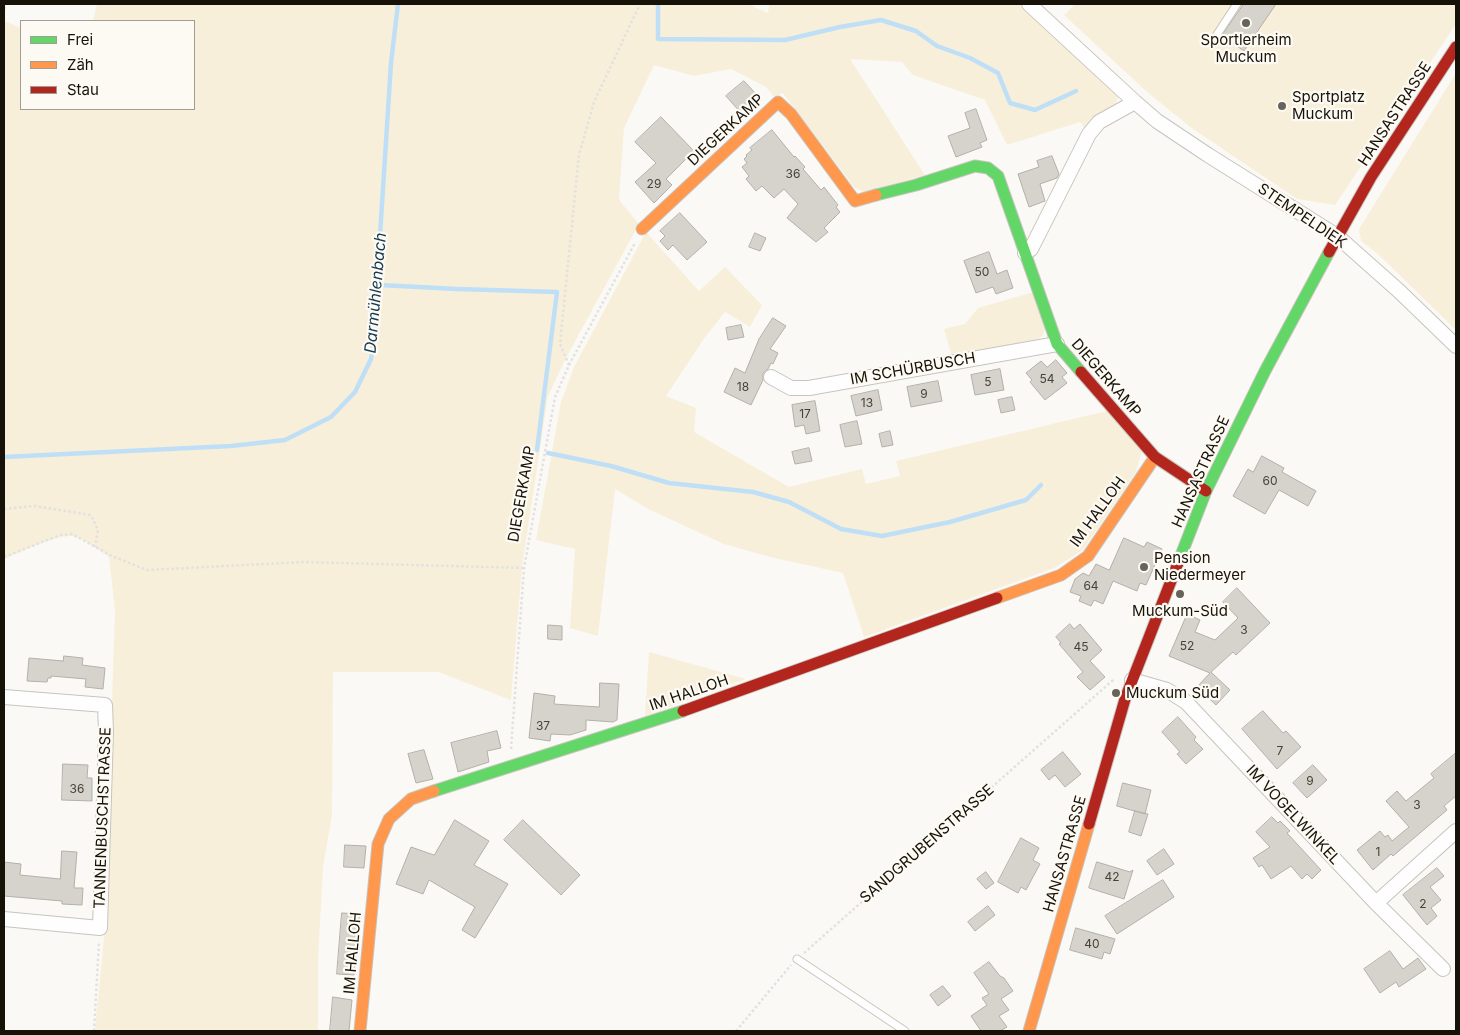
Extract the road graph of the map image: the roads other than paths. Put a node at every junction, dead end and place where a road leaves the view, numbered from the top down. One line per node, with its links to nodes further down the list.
1 (1029, 4): 5 (street, STEMPELDIEK)
2 (1237, 4): 3 (lane)
3 (1216, 36)
4 (1456, 47): 7 (street, HANSASTRASSE)
5 (1135, 102): 7 (street, STEMPELDIEK); 8 (street)
6 (642, 229): 8 (street, DIEGERKAMP)
7 (1337, 236): 10 (street, STEMPELDIEK); 13 (street, HANSASTRASSE)
8 (1025, 253): 9 (street, DIEGERKAMP)
9 (1057, 344): 11 (street, IM SCHÜRBUSCH); 12 (street, DIEGERKAMP)
10 (1456, 346)
11 (771, 377)
12 (1155, 457): 13 (street, DIEGERKAMP); 21 (street, IM HALLOH)
13 (1206, 491): 14 (street, HANSASTRASSE)
14 (1132, 680): 17 (street, IM VOGELWINKEL); 23 (street, HANSASTRASSE)
15 (4, 697): 18 (street, TANNENBUSCHSTRASSE)
16 (1456, 831): 17 (street)
17 (1376, 903): 20 (street, IM VOGELWINKEL)
18 (4, 919)
19 (797, 959): 22 (lane)
20 (1443, 969)
21 (360, 1031)
22 (905, 1031)
23 (1029, 1031)

